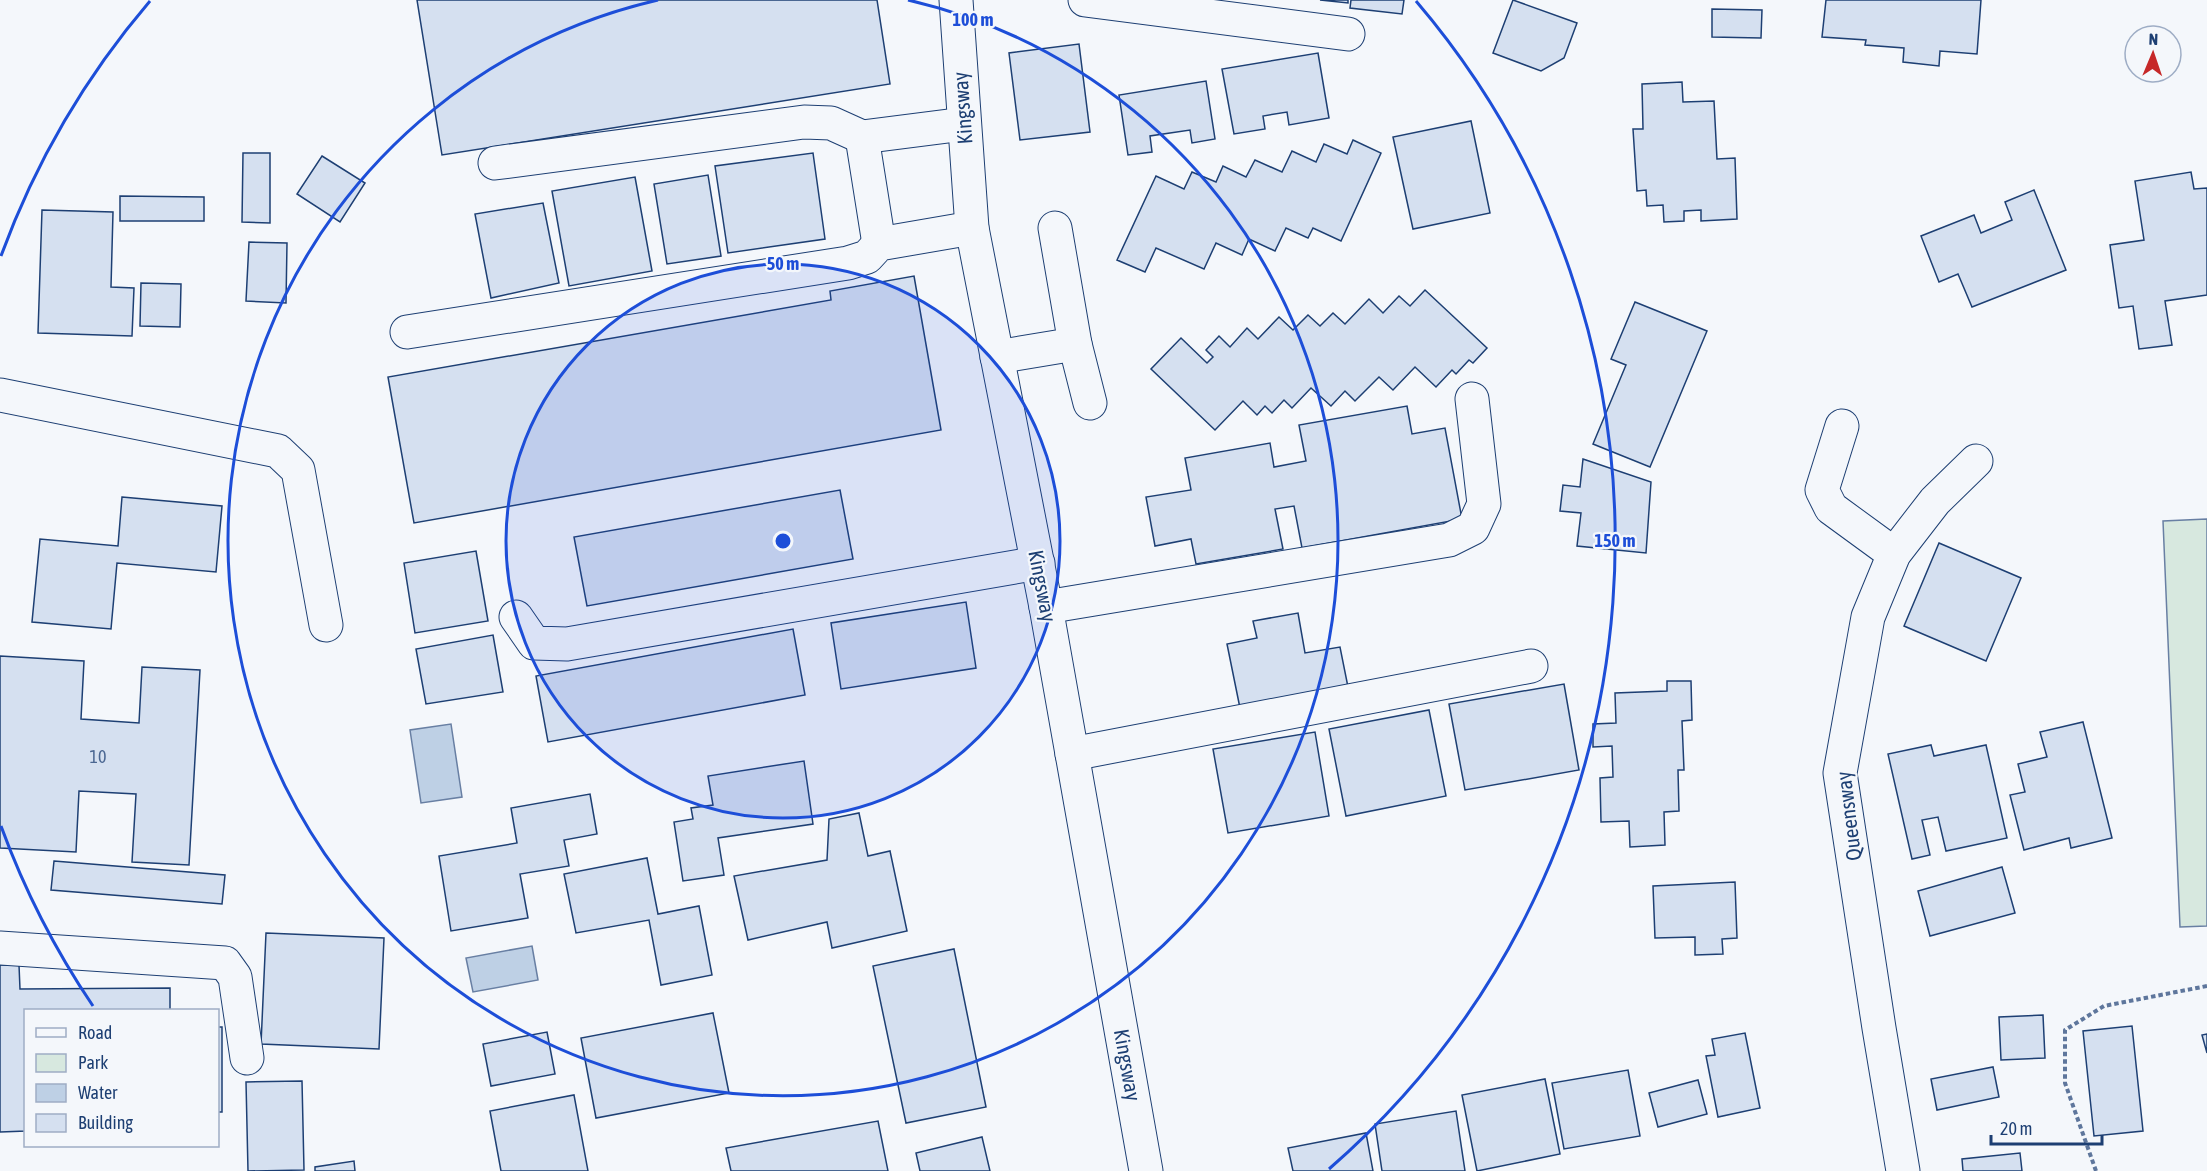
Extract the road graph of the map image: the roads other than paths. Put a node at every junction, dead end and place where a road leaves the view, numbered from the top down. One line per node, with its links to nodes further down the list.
1 (956, 0): 4 (street, Kingsway)
2 (1085, 0): 3 (street)
3 (1348, 34)
4 (964, 124): 5 (street); 7 (street, Kingsway)
5 (862, 137): 6 (street); 9 (street)
6 (495, 163)
7 (972, 228): 9 (street); 12 (street, Kingsway)
8 (1055, 228): 11 (street)
9 (879, 244): 10 (street)
10 (407, 332)
11 (1075, 344): 12 (street); 15 (street)
12 (997, 357): 19 (street, Kingsway)
13 (0, 395): 22 (street)
14 (1472, 399): 20 (street)
15 (1090, 403)
16 (1842, 426): 18 (street)
17 (1976, 461): 18 (street, Queensway)
18 (1894, 554): 28 (street, Queensway)
19 (1038, 563): 20 (street, Kingsway); 21 (street)
20 (1046, 608): 24 (street, Kingsway)
21 (516, 617)
22 (326, 625)
23 (1531, 666): 24 (street)
24 (1072, 754): 27 (street, Kingsway)
25 (0, 948): 26 (street)
26 (247, 1058)
27 (1146, 1171)
28 (1904, 1171)

